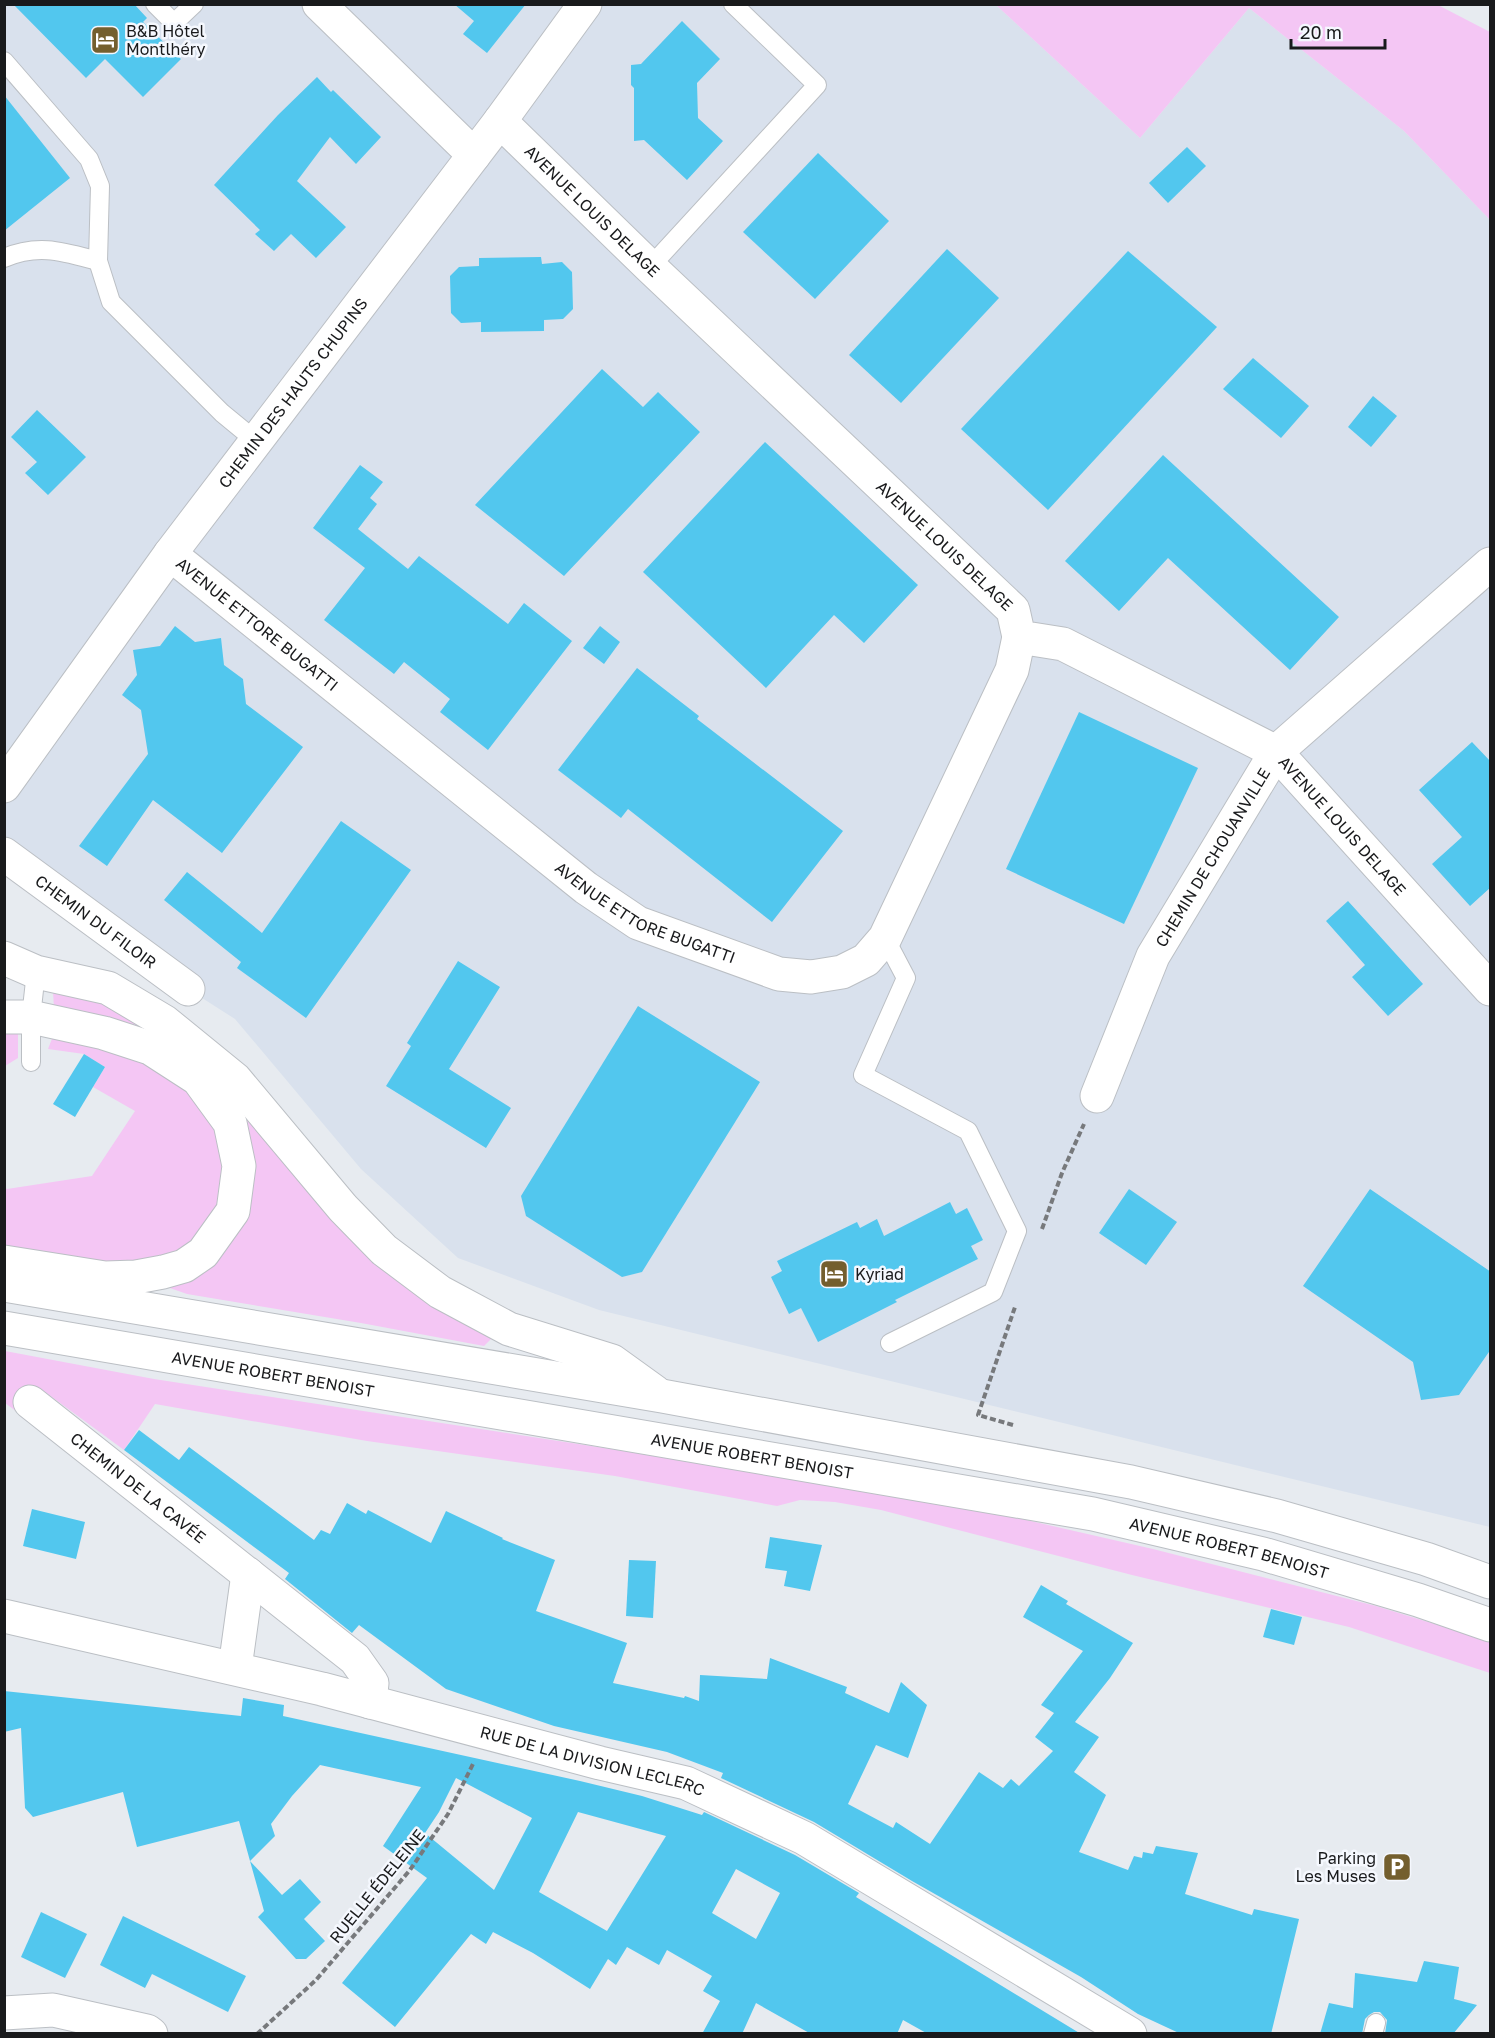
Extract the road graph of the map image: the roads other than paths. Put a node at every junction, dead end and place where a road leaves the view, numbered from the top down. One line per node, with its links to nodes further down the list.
1 (155, 4): 2 (lane)
2 (194, 4)
3 (319, 4): 8 (street)
4 (585, 4): 7 (street, CHEMIN DES HAUTS CHUPINS)
5 (734, 4): 11 (lane)
6 (4, 61): 10 (lane)
7 (500, 121): 8 (street, CHEMIN DES HAUTS CHUPINS); 11 (street, AVENUE LOUIS DELAGE)
8 (474, 155): 12 (street, CHEMIN DES HAUTS CHUPINS)
9 (4, 258): 10 (lane)
10 (98, 261): 12 (lane)
11 (650, 267): 15 (street, AVENUE LOUIS DELAGE)
12 (256, 441): 13 (street, CHEMIN DES HAUTS CHUPINS)
13 (170, 554): 17 (street, CHEMIN DES HAUTS CHUPINS); 19 (street, AVENUE ETTORE BUGATTI)
14 (1491, 564): 16 (street, CHEMIN DE CHOUANVILLE)
15 (1019, 637): 16 (street, AVENUE LOUIS DELAGE); 19 (street, AVENUE ETTORE BUGATTI)
16 (1276, 752): 22 (street, AVENUE LOUIS DELAGE); 26 (street, CHEMIN DE CHOUANVILLE)
17 (4, 786)
18 (4, 854): 23 (street, CHEMIN DU FILOIR)
19 (885, 938): 30 (lane)
20 (4, 958): 21 (street)
21 (36, 972): 24 (lane); 31 (street)
22 (1491, 988)
23 (188, 989)
24 (18, 1017): 25 (lane); 27 (street)
25 (31, 1062)
26 (1096, 1096)
27 (4, 1262)
28 (4, 1285): 31 (street)
29 (4, 1328): 36 (street, AVENUE ROBERT BENOIST)
30 (890, 1343)
31 (662, 1396): 34 (street)
32 (30, 1402): 33 (street, CHEMIN DE LA CAVÉE)
33 (248, 1574): 37 (street); 38 (street, CHEMIN DE LA CAVÉE)
34 (1491, 1582)
35 (4, 1616): 37 (street, RUE DE LA DIVISION LECLERC)
36 (1491, 1625)
37 (235, 1668): 38 (street, RUE DE LA DIVISION LECLERC)
38 (370, 1702): 41 (street, RUE DE LA DIVISION LECLERC)
39 (4, 2013): 40 (street)
40 (151, 2034)
41 (1130, 2034)

